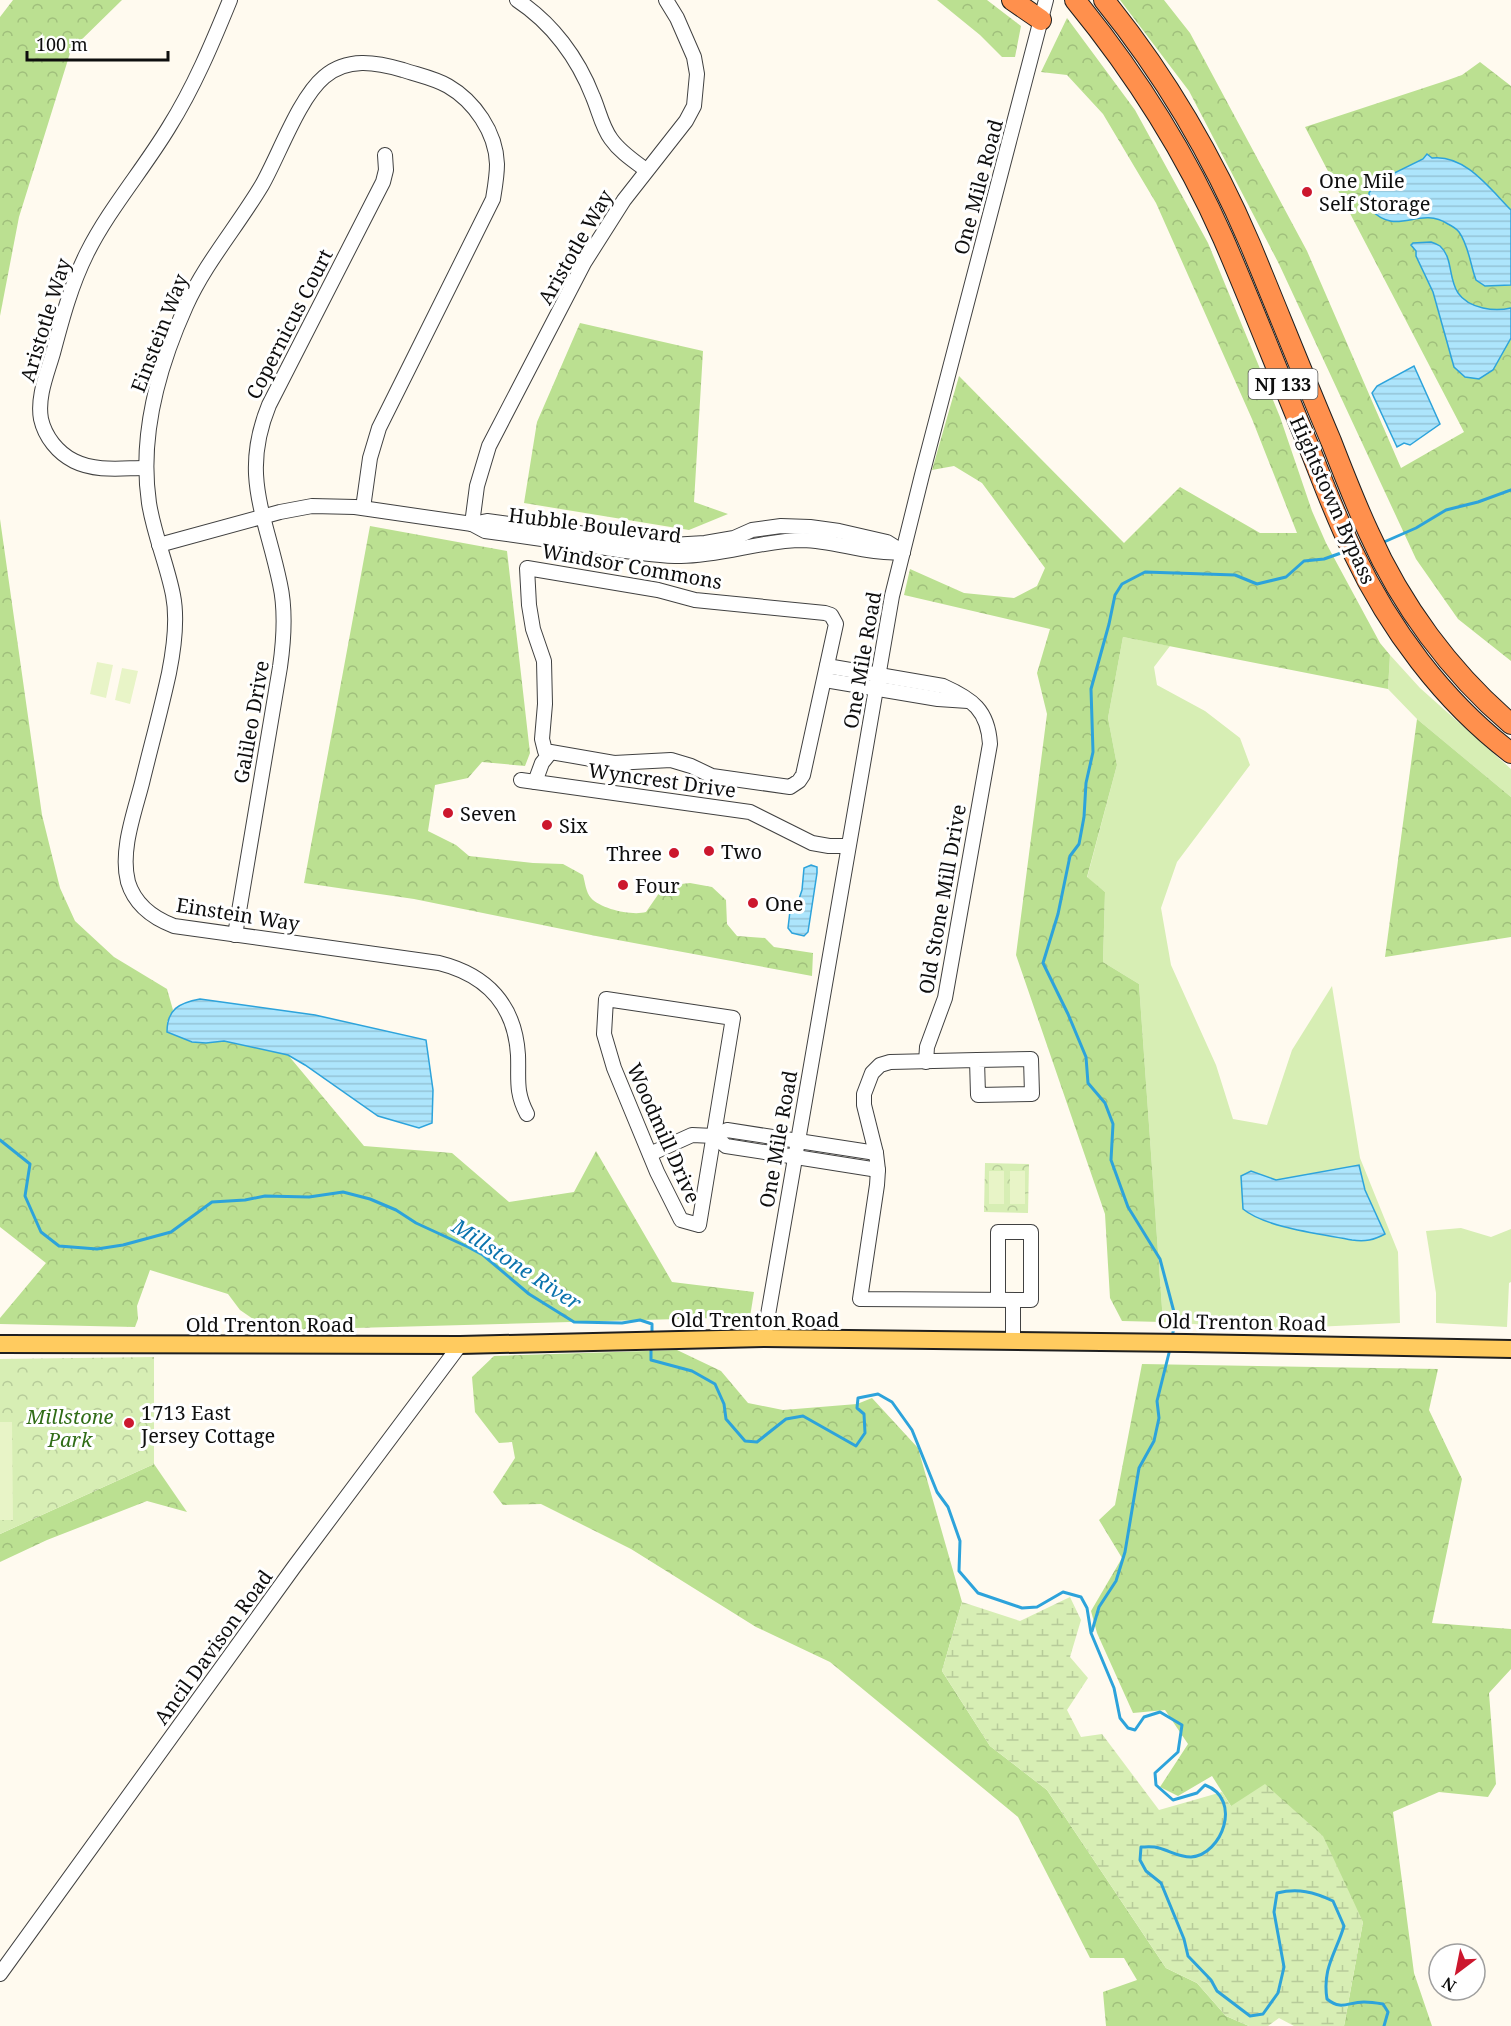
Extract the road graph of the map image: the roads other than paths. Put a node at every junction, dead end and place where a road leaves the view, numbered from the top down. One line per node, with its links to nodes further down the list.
1 (230, 0): 11 (street, Aristotle Way)
2 (517, 0): 10 (street)
3 (666, 0): 10 (street, Aristotle Way)
4 (1012, 0): 8 (highway)
5 (1046, 0): 8 (street, One Mile Road)
6 (1075, 0): 21 (highway, Hightstown Bypass / NJ 133)
7 (1104, 0): 19 (highway, Hightstown Bypass / NJ 133)
8 (1041, 20): 16 (street, One Mile Road)
9 (385, 155): 13 (street, Copernicus Court)
10 (646, 170): 14 (street, Aristotle Way)
11 (146, 468): 12 (street, Einstein Way); 15 (street, Einstein Way)
12 (363, 508): 13 (street, Hubble Boulevard); 14 (street, Hubble Boulevard)
13 (263, 517): 15 (street, Hubble Boulevard); 23 (street, Galileo Drive)
14 (472, 524): 16 (street, Hubble Boulevard); 16 (street, Hubble Boulevard)
15 (159, 545): 23 (street, Einstein Way)
16 (903, 552): 18 (street, One Mile Road)
17 (826, 673): 18 (street); 20 (street, Windsor Commons); 20 (street, Windsor Commons)
18 (877, 682): 22 (street, One Mile Road); 25 (street, Old Stone Mill Drive)
19 (1511, 724)
20 (550, 753): 22 (street, Wyncrest Drive)
21 (1511, 753)
22 (848, 846): 28 (street, One Mile Road)
23 (235, 935): 26 (street, Einstein Way)
24 (977, 1060): 24 (street); 25 (street)
25 (926, 1062): 29 (street)
26 (527, 1114)
27 (714, 1136): 28 (street); 30 (street); 30 (street, Woodmill Drive); 30 (street, Woodmill Drive); 31 (street)
28 (798, 1140): 29 (street); 31 (street, One Mile Road)
29 (876, 1153): 32 (street)
30 (650, 1154)
31 (796, 1157): 32 (street); 35 (street, One Mile Road)
32 (878, 1170): 33 (street)
33 (998, 1300): 34 (street); 34 (street)
34 (1013, 1300): 36 (street)
35 (764, 1338): 36 (main road, Old Trenton Road); 38 (main road, Old Trenton Road)
36 (1013, 1340): 39 (main road, Old Trenton Road)
37 (0, 1344): 38 (main road, Old Trenton Road)
38 (460, 1345): 40 (street, Ancil Davison Road)
39 (1511, 1349)
40 (0, 1974)

